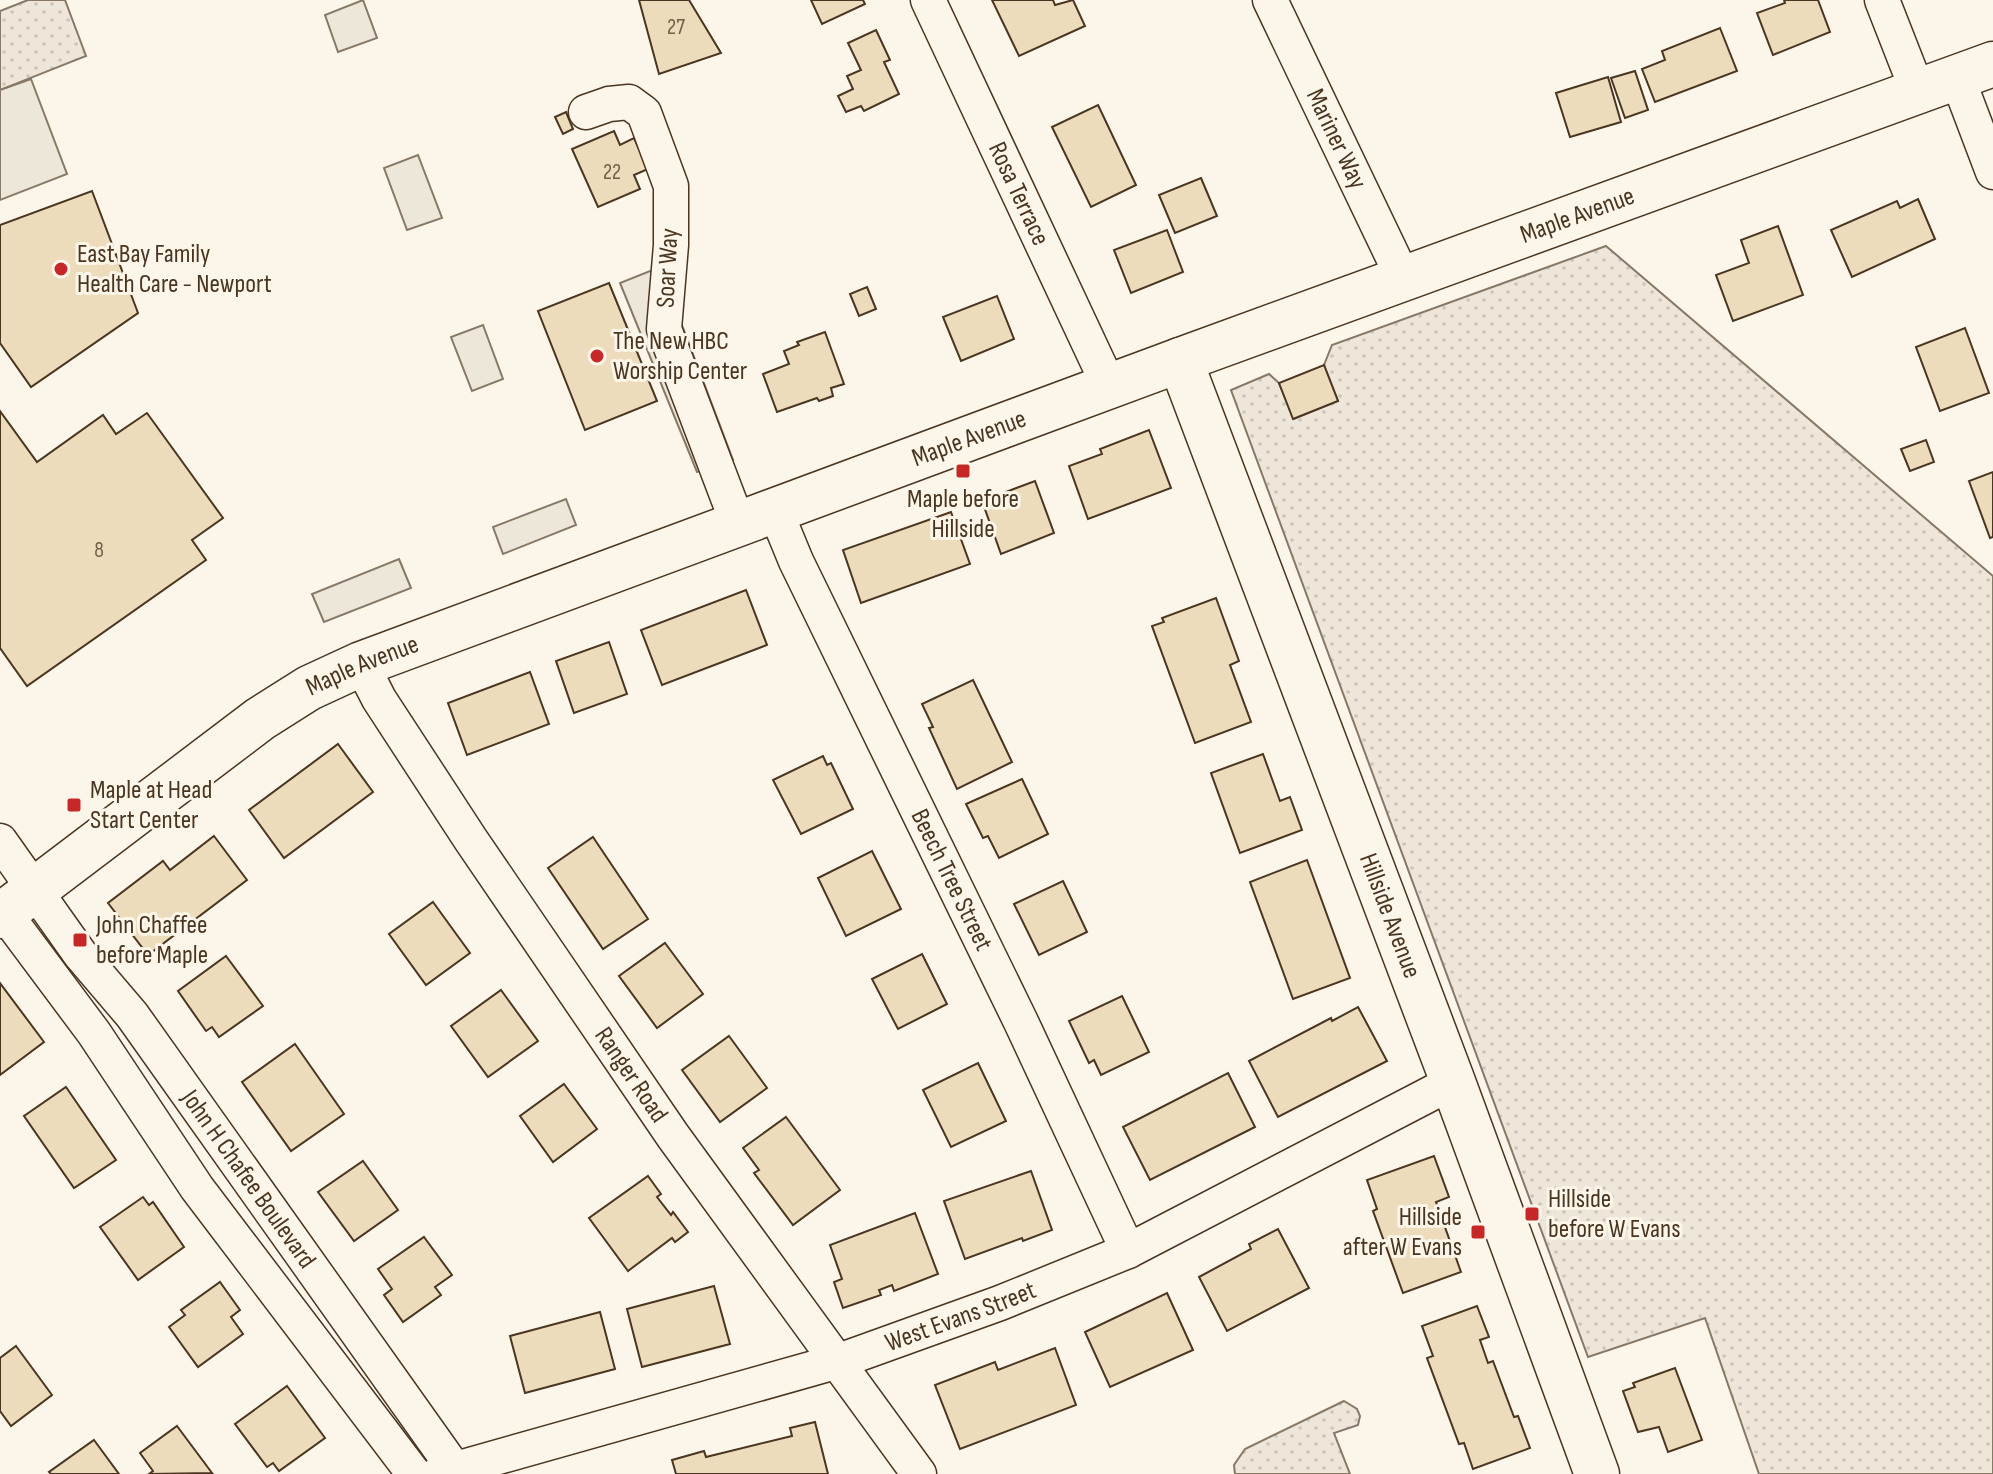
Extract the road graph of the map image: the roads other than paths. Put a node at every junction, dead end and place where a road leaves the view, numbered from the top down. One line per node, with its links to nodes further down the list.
1 (928, 0): 9 (street, Rosa Terrace)
2 (1270, 0): 7 (street, Mariner Way)
3 (1882, 0): 4 (street)
4 (1956, 78): 6 (street); 7 (street, Maple Avenue)
5 (586, 112): 10 (street, Soar Way)
6 (1993, 172)
7 (1404, 280): 8 (street, Maple Avenue)
8 (1180, 360): 9 (street, Maple Avenue); 14 (street, Hillside Avenue)
9 (1109, 386): 10 (street, Maple Avenue)
10 (756, 517): 11 (street, Maple Avenue); 15 (street, Beech Tree Street)
11 (361, 664): 13 (street, Maple Avenue); 16 (street, Ranger Road)
12 (0, 841): 13 (street)
13 (10, 906): 17 (street, John H Chafee Boulevard); 18 (street, John H Chafee Boulevard)
14 (1453, 1082): 15 (street, West Evans Street); 20 (street, Hillside Avenue)
15 (1128, 1251): 16 (street, West Evans Street)
16 (839, 1361): 17 (street, West Evans Street); 19 (street, Ranger Road)
17 (450, 1473)
18 (414, 1474)
19 (919, 1474)
20 (1597, 1474)

